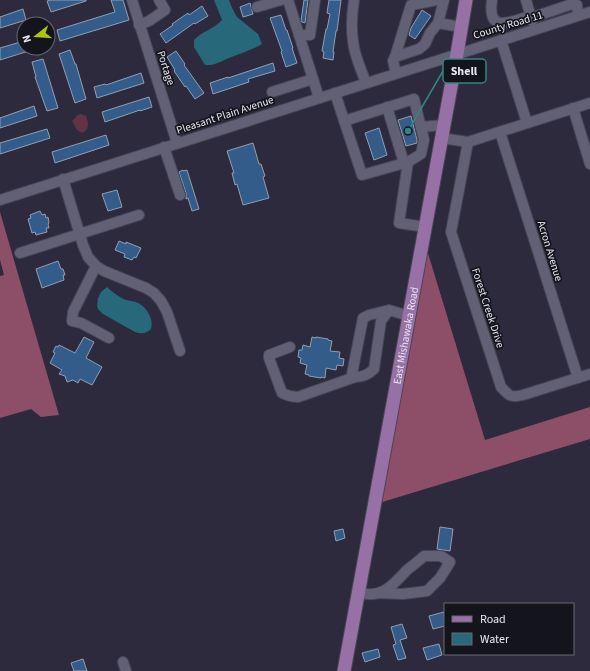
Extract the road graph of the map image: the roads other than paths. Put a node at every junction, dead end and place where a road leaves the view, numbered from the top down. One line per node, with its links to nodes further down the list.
1 (132, 0): 17 (street, Portage)
2 (159, 0): 17 (street)
3 (281, 0): 12 (street)
4 (288, 0): 20 (street)
5 (315, 0): 20 (street)
6 (354, 0): 28 (street)
7 (437, 0): 24 (street)
8 (444, 0): 16 (street)
9 (466, 0): 18 (main road, East Mishawaka Road)
10 (492, 0): 15 (street)
11 (526, 0): 15 (street)
12 (256, 7)
13 (590, 12): 14 (street, County Road 11)
14 (578, 15): 15 (street); 19 (street, County Road 11)
15 (531, 17): 19 (street)
16 (438, 23): 18 (street); 22 (street)
17 (139, 25): 42 (street, Portage)
18 (461, 27): 23 (main road, East Mishawaka Road)
19 (534, 29): 21 (street, County Road 11)
20 (299, 35): 27 (street)
21 (501, 40): 23 (street, County Road 11); 36 (street)
22 (425, 44): 24 (street); 25 (street)
23 (457, 54): 25 (street, Pleasant Plain Avenue); 37 (main road, East Mishawaka Road)
24 (395, 57): 26 (street)
25 (432, 62): 26 (street, Pleasant Plain Avenue)
26 (396, 73): 28 (street, Pleasant Plain Avenue)
27 (313, 79): 29 (street); 31 (street)
28 (366, 83): 30 (street, Pleasant Plain Avenue)
29 (272, 92)
30 (335, 93): 31 (street, Pleasant Plain Avenue); 35 (street)
31 (319, 98): 42 (street, Pleasant Plain Avenue)
32 (590, 103): 34 (street)
33 (387, 107): 35 (street); 38 (street); 44 (street)
34 (573, 108): 36 (street); 45 (street)
35 (344, 121): 44 (street)
36 (527, 123): 39 (street)
37 (444, 125): 38 (street); 40 (main road, East Mishawaka Road)
38 (421, 127): 44 (street)
39 (500, 132): 41 (street); 61 (street, Acron Avenue)
40 (441, 138): 41 (street); 50 (main road, East Mishawaka Road)
41 (468, 142): 61 (street, Forest Creek Drive)
42 (177, 143): 43 (street, Pleasant Plain Avenue)
43 (164, 147): 46 (street, Pleasant Plain Avenue); 47 (street)
44 (406, 162): 50 (street)
45 (590, 164)
46 (63, 179): 48 (street, Pleasant Plain Avenue); 51 (street)
47 (180, 195)
48 (0, 200)
49 (139, 215): 51 (street)
50 (425, 227): 55 (main road, East Mishawaka Road)
51 (80, 235): 52 (street); 53 (street)
52 (20, 253)
53 (96, 266): 56 (street); 58 (street)
54 (389, 310): 55 (street); 60 (street); 60 (street)
55 (409, 316): 62 (main road, East Mishawaka Road)
56 (109, 338)
57 (290, 347): 60 (street)
58 (180, 352)
59 (590, 374): 61 (street, Forest Creek Drive)
60 (355, 377)
61 (578, 378)
62 (358, 592): 63 (street); 64 (main road, East Mishawaka Road)
63 (378, 593): 63 (street)
64 (344, 671)

